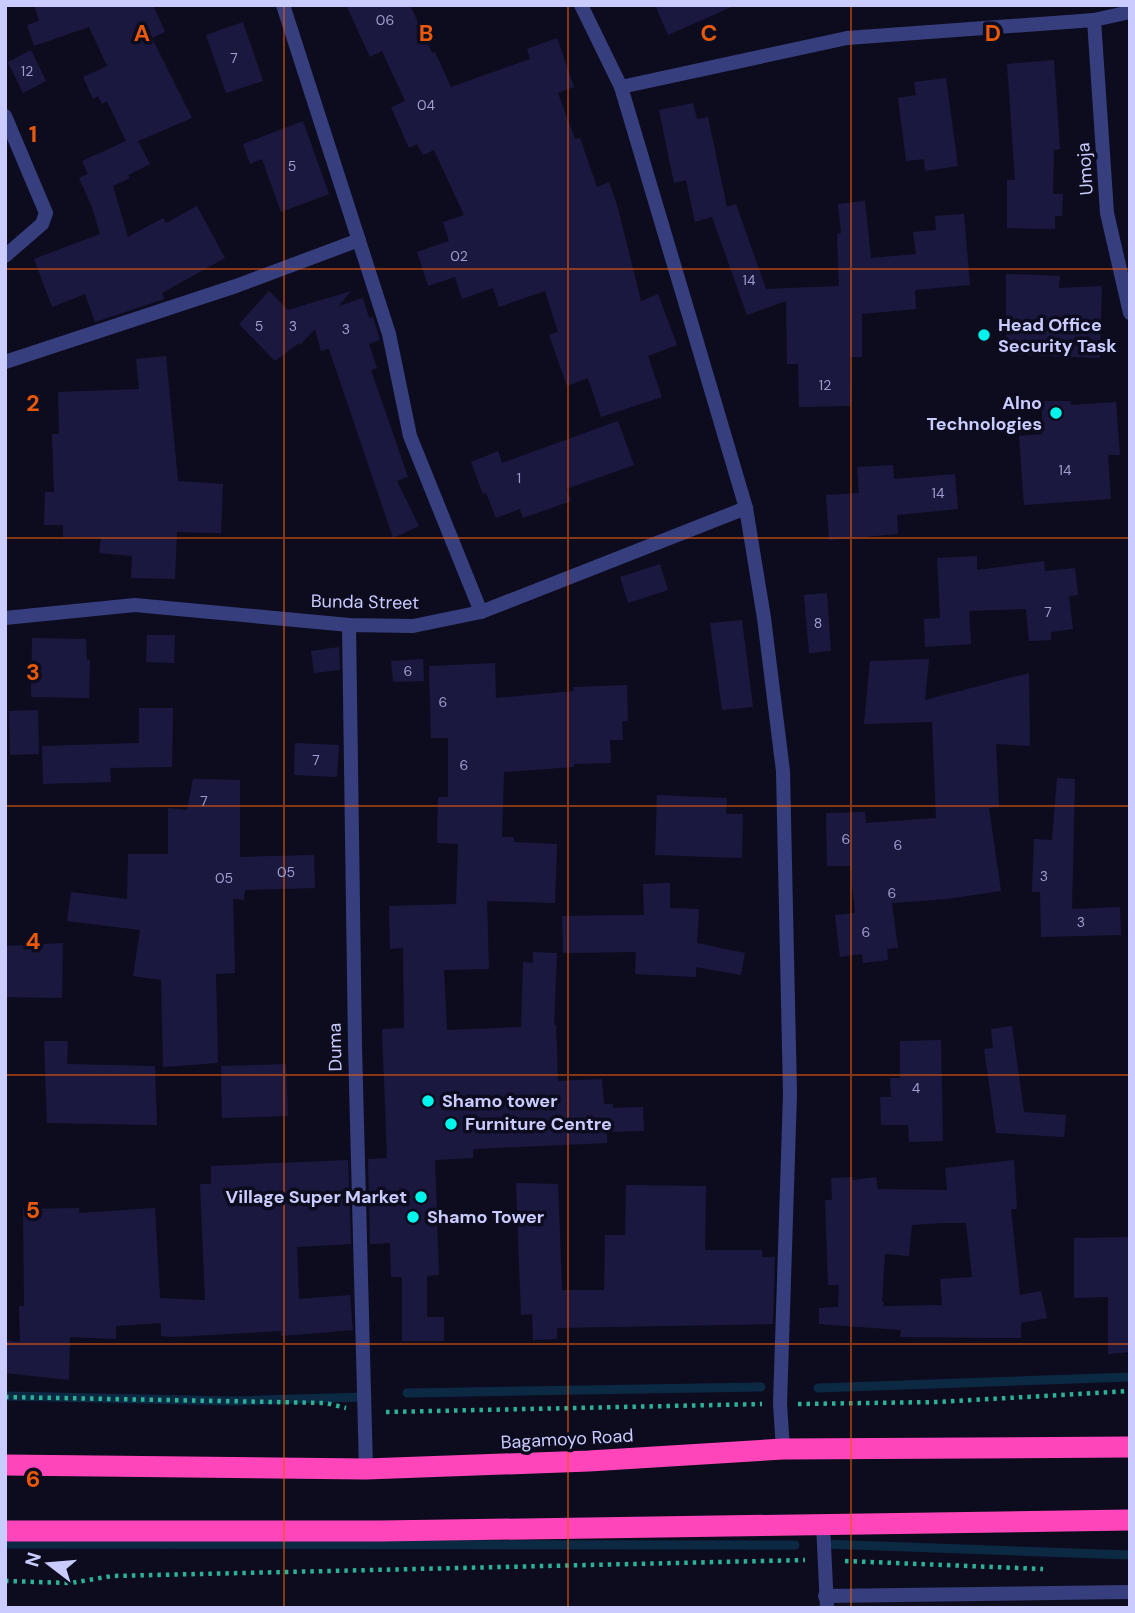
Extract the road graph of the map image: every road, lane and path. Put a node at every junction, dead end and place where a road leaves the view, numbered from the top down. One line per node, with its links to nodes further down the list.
1 (284, 5): 7 (street)
2 (581, 5): 5 (street)
3 (1130, 12): 4 (street)
4 (1094, 20): 5 (street); 9 (street, Umoja)
5 (621, 87): 11 (street)
6 (5, 116): 8 (street)
7 (359, 240): 10 (street); 12 (street)
8 (5, 256)
9 (1130, 313)
10 (5, 362)
11 (746, 508): 12 (street, Bunda Street); 17 (street)
12 (481, 612): 14 (street, Bunda Street)
13 (5, 618): 14 (street, Bunda Street)
14 (349, 625): 18 (street, Duma)
15 (1130, 1391): 17 (path)
16 (5, 1397): 18 (path)
17 (780, 1404): 18 (path); 20 (street)
18 (363, 1412): 22 (street, Duma)
19 (1130, 1447): 20 (highway, Bagamoyo Road)
20 (783, 1449): 22 (highway, Bagamoyo Road)
21 (5, 1465): 22 (highway, Bagamoyo Road)
22 (366, 1469)
23 (1130, 1520): 24 (highway)
24 (823, 1524): 25 (highway); 26 (street)
25 (5, 1531)
26 (825, 1561): 27 (path); 28 (path); 30 (street)
27 (1047, 1570)
28 (5, 1581)
29 (1130, 1592): 30 (street)
30 (826, 1602)

